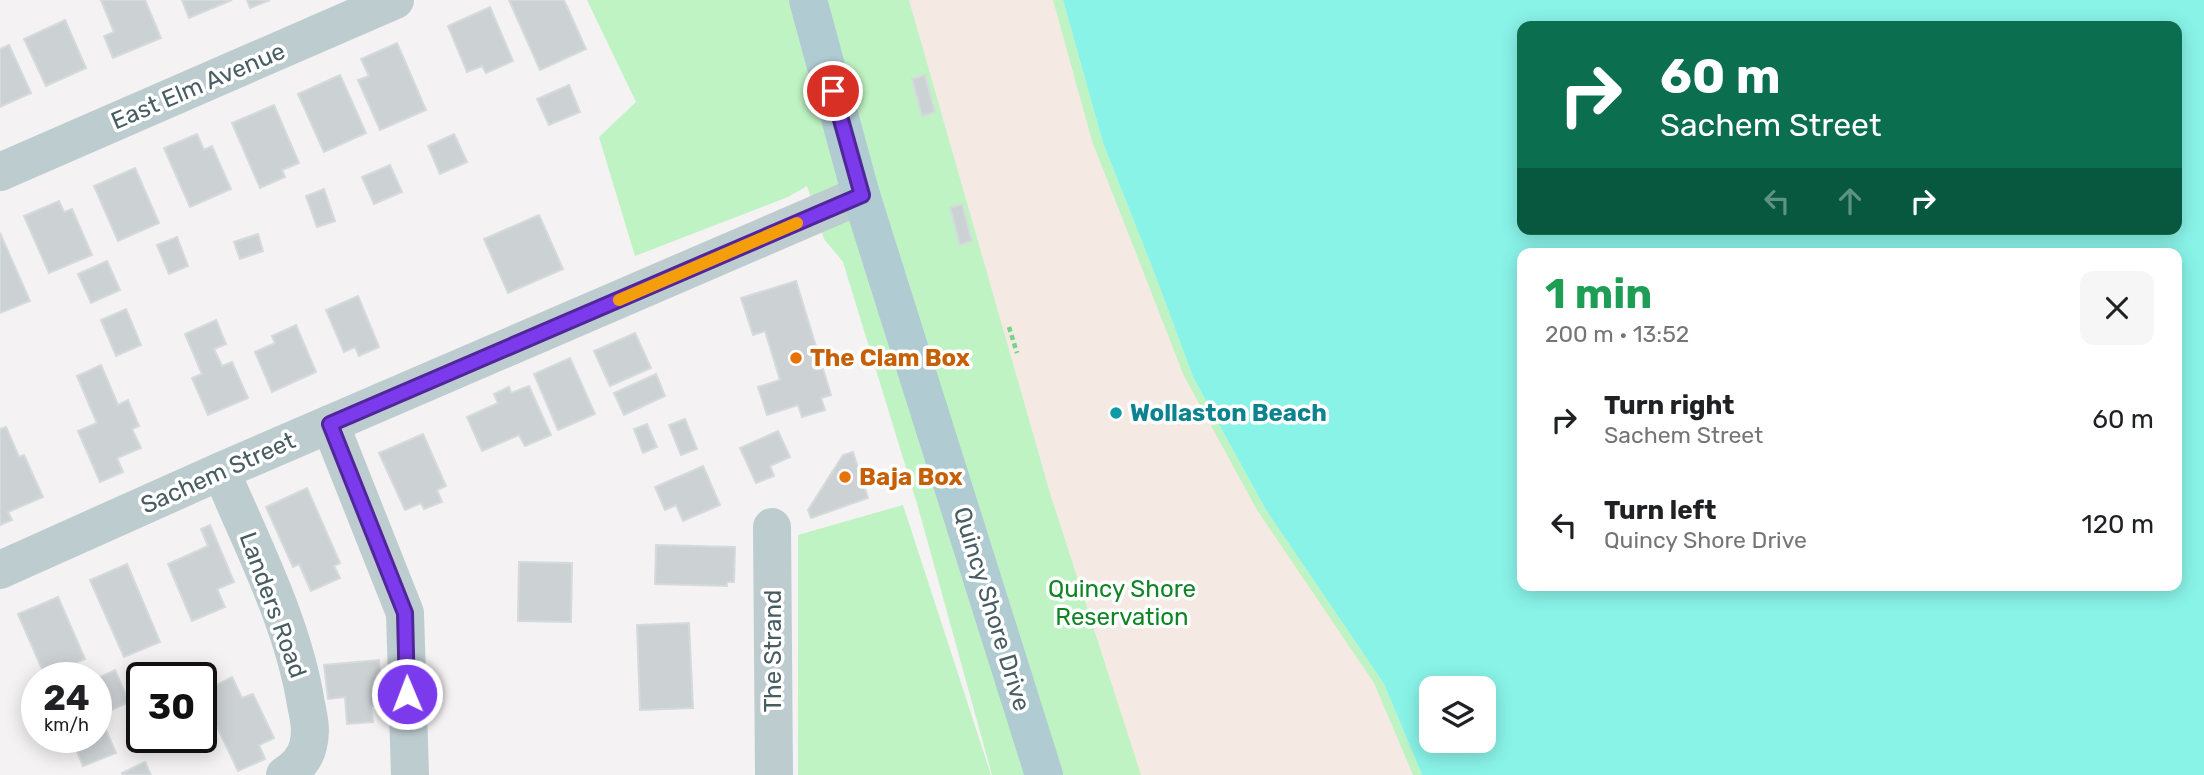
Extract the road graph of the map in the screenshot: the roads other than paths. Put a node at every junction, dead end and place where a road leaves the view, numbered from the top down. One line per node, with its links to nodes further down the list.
1 (395, 0): 3 (street, East Elm Avenue)
2 (808, 0): 4 (main road, Quincy Shore Drive)
3 (0, 172)
4 (862, 195): 5 (street, Sachem Street); 12 (main road, Quincy Shore Drive)
5 (330, 424): 6 (street, Sachem Street); 10 (street)
6 (221, 471): 8 (street, Sachem Street); 9 (street, Landers Road)
7 (772, 527): 11 (street, The Strand)
8 (0, 570)
9 (285, 775)
10 (410, 775)
11 (774, 775)
12 (1044, 775)

